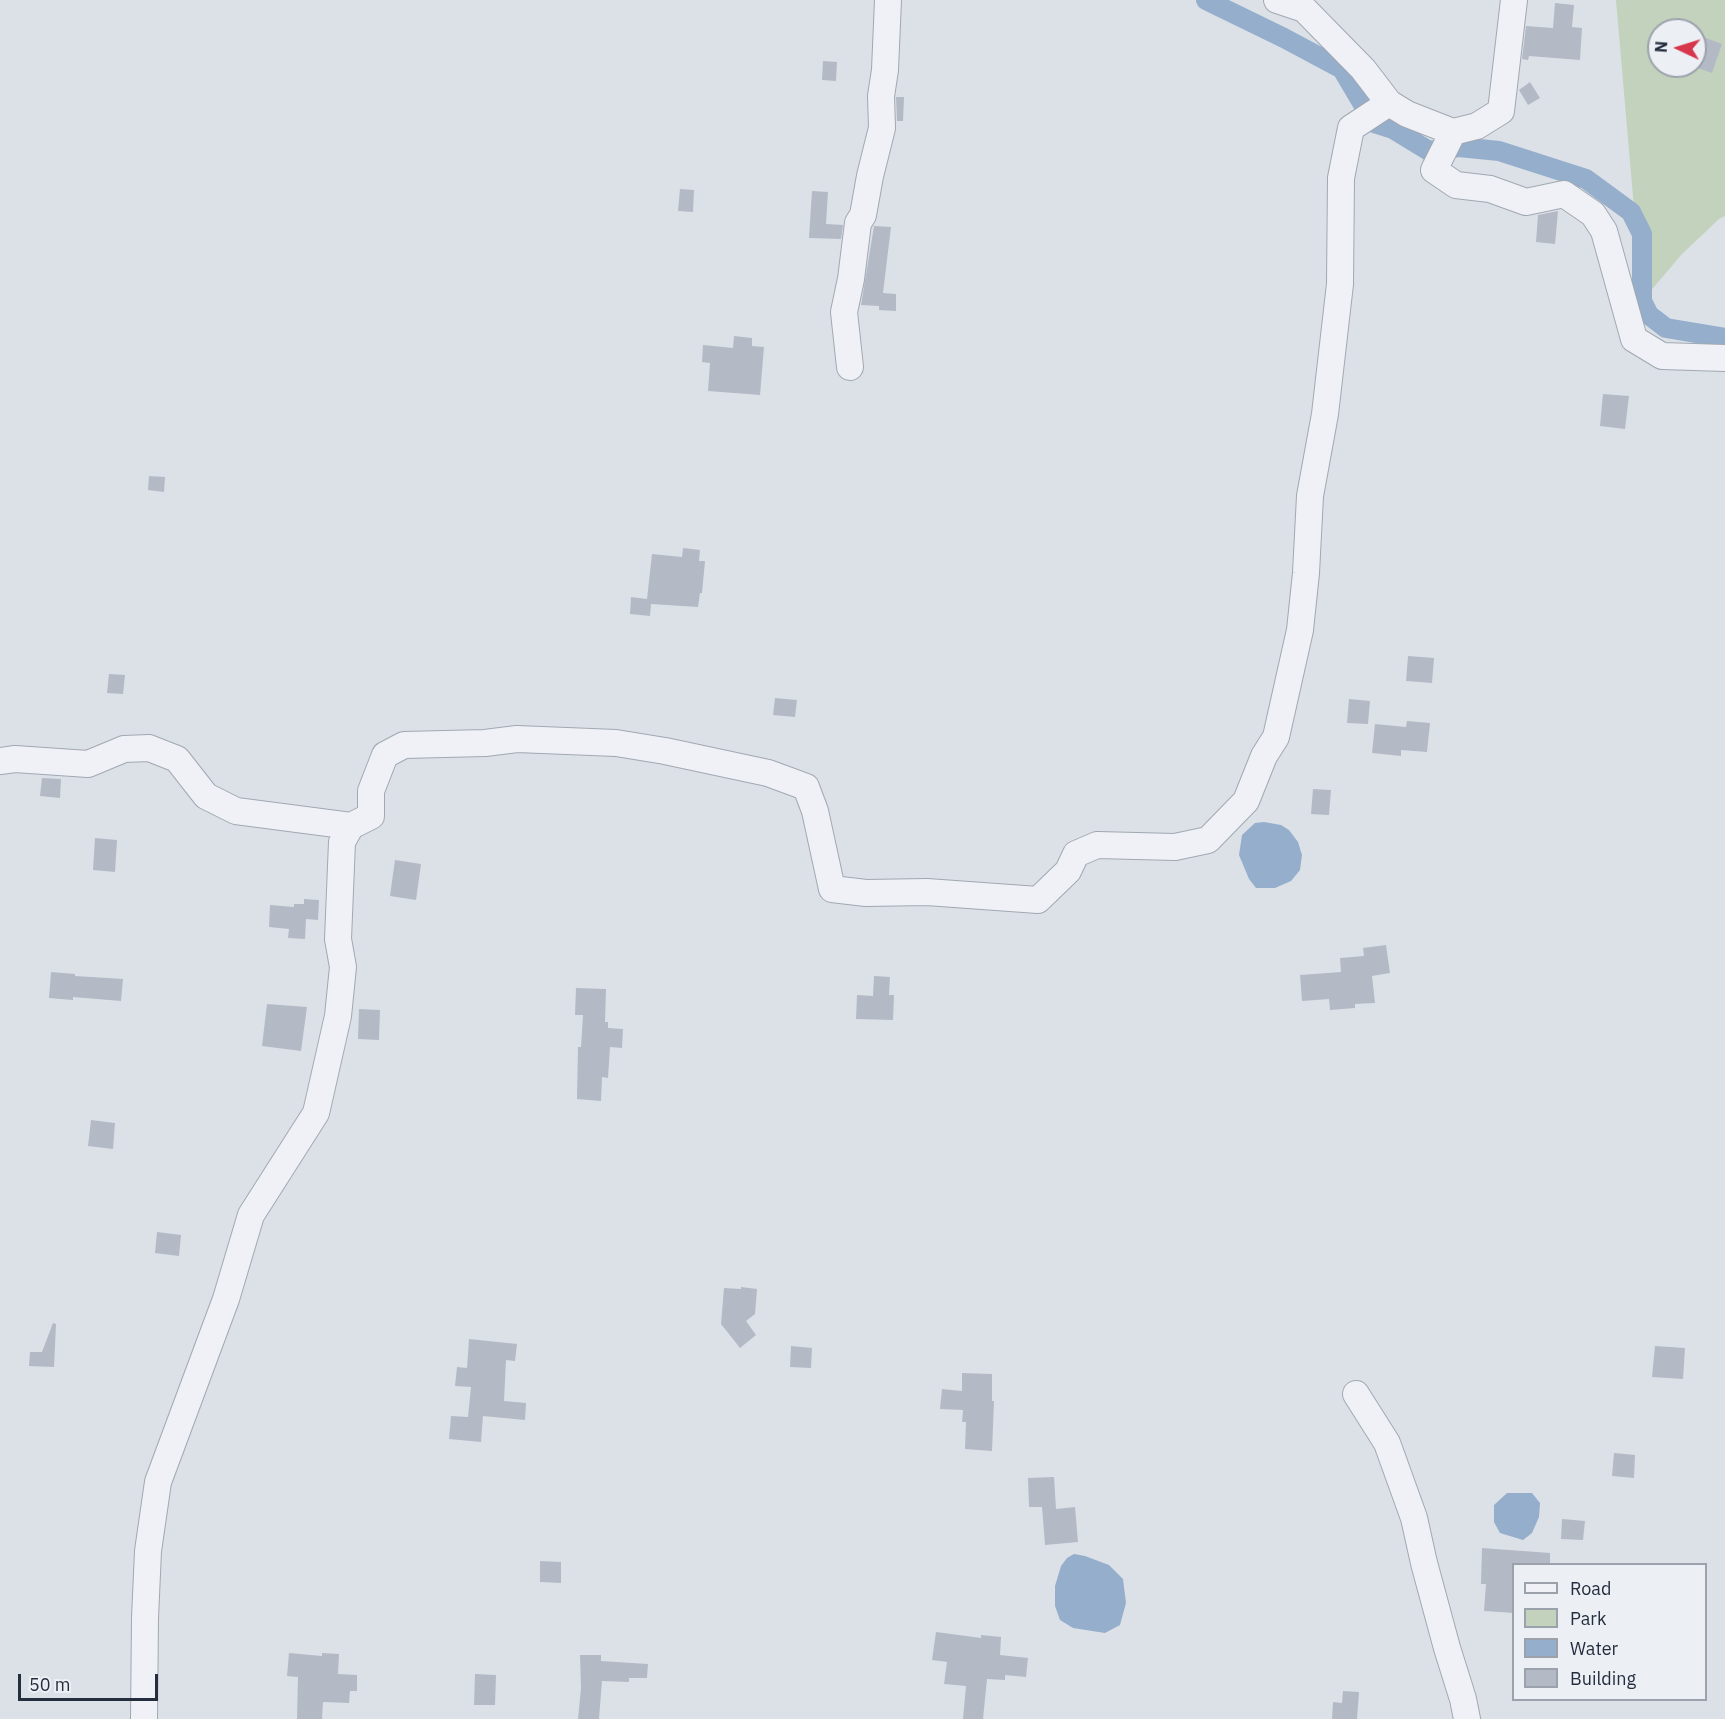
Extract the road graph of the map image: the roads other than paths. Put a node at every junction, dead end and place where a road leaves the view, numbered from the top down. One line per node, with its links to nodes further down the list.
1 (888, 0): 7 (street)
2 (1277, 0): 4 (street)
3 (1514, 0): 5 (street)
4 (1389, 103): 5 (street); 9 (street)
5 (1453, 132): 6 (street)
6 (1725, 358)
7 (850, 367)
8 (0, 761): 9 (street)
9 (351, 826): 11 (street)
10 (1356, 1394): 12 (street)
11 (144, 1719)
12 (1467, 1719)

